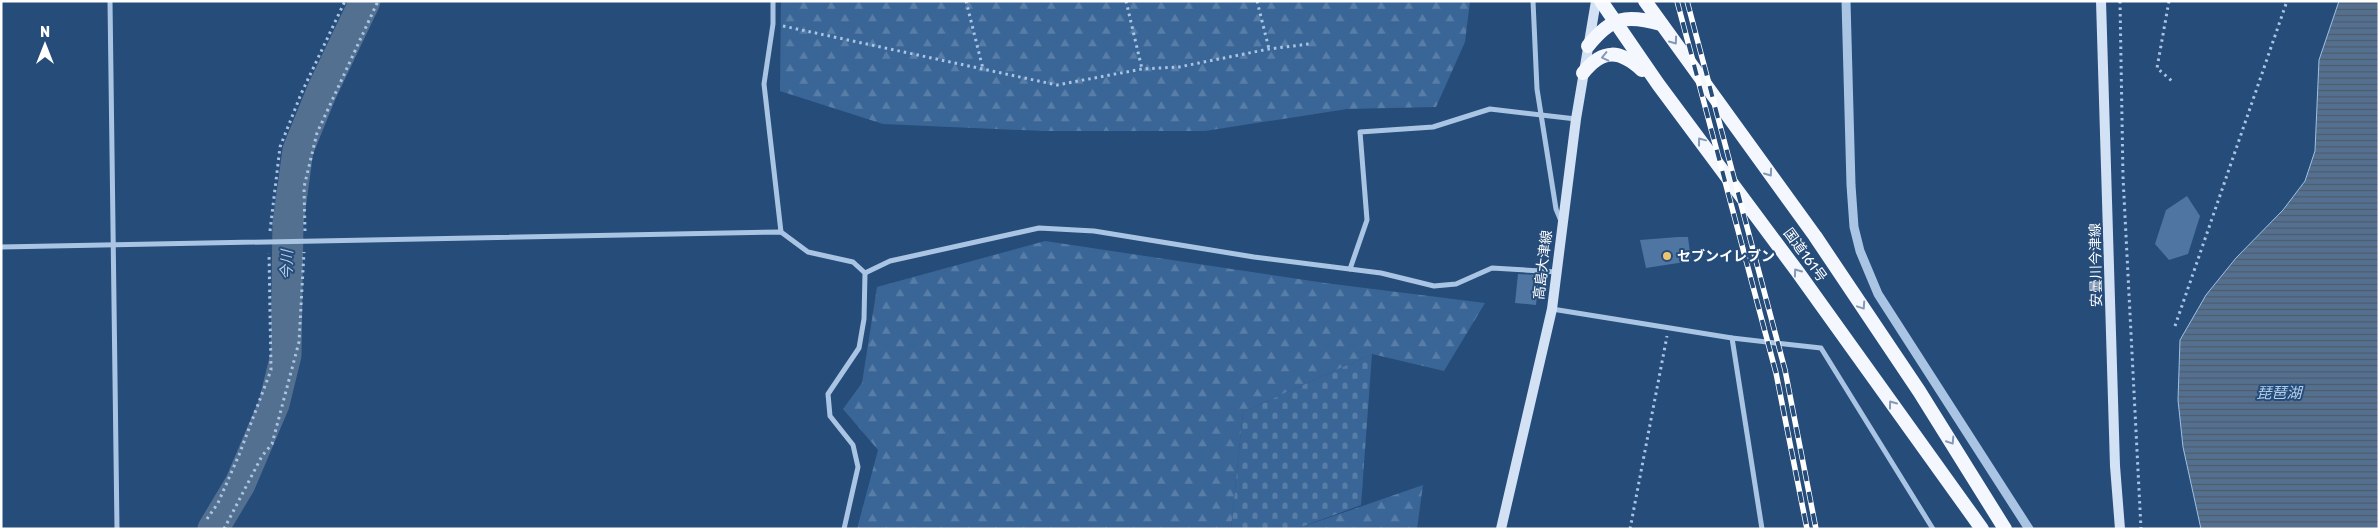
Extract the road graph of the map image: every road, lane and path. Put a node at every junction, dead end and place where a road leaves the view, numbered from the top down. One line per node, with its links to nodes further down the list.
1 (110, 1): 34 (street)
2 (345, 1): 33 (path)
3 (378, 1): 32 (path)
4 (773, 1): 18 (street)
5 (966, 1): 23 (path)
6 (1126, 1): 24 (path)
7 (1257, 1): 22 (path)
8 (1533, 1): 28 (street)
9 (1596, 1): 21 (main road, 高島大津線)
10 (1601, 1): 17 (highway, 国道161号)
11 (1645, 1): 19 (highway, 国道161号)
12 (1846, 1): 53 (street)
13 (2101, 1): 54 (main road, 安曇川今津線)
14 (2120, 1): 55 (path)
15 (2169, 1): 26 (path)
16 (2287, 1): 40 (path)
17 (1613, 21): 19 (highway); 21 (highway); 27 (highway, 国道161号)
18 (773, 24): 23 (path); 31 (street)
19 (1661, 24): 52 (highway, 国道161号, one-way to 52)
20 (1309, 44): 22 (path)
21 (1588, 46): 25 (main road, 高島大津線)
22 (1269, 49): 24 (path)
23 (983, 69): 24 (path)
24 (1142, 69)
25 (1583, 72): 27 (highway, one-way to 25); 29 (main road, 高島大津線)
26 (2173, 82)
27 (1658, 84): 51 (highway, 国道161号, one-way to 27)
28 (1541, 115): 29 (street); 30 (street); 36 (street)
29 (1576, 119): 30 (main road, 高島大津線)
30 (1562, 224): 37 (main road, 高島大津線)
31 (781, 232): 32 (street); 38 (street)
32 (305, 242): 33 (street); 45 (path)
33 (269, 243): 34 (street); 43 (path)
34 (113, 246): 35 (street); 44 (street)
35 (1, 247)
36 (1350, 269): 37 (street); 38 (street)
37 (1557, 272): 39 (main road, 高島大津線)
38 (865, 273): 46 (street)
39 (1552, 309): 41 (street); 47 (main road, 高島大津線)
40 (2175, 326)
41 (1668, 328): 42 (street); 48 (path)
42 (1732, 338): 49 (street); 50 (street)
43 (207, 519)
44 (117, 529)
45 (224, 529)
46 (844, 529)
47 (1501, 529)
48 (1630, 529)
49 (1762, 529)
50 (1933, 529)
51 (1982, 529)
52 (2005, 529)
53 (2029, 529)
54 (2120, 529)
55 (2141, 529)

